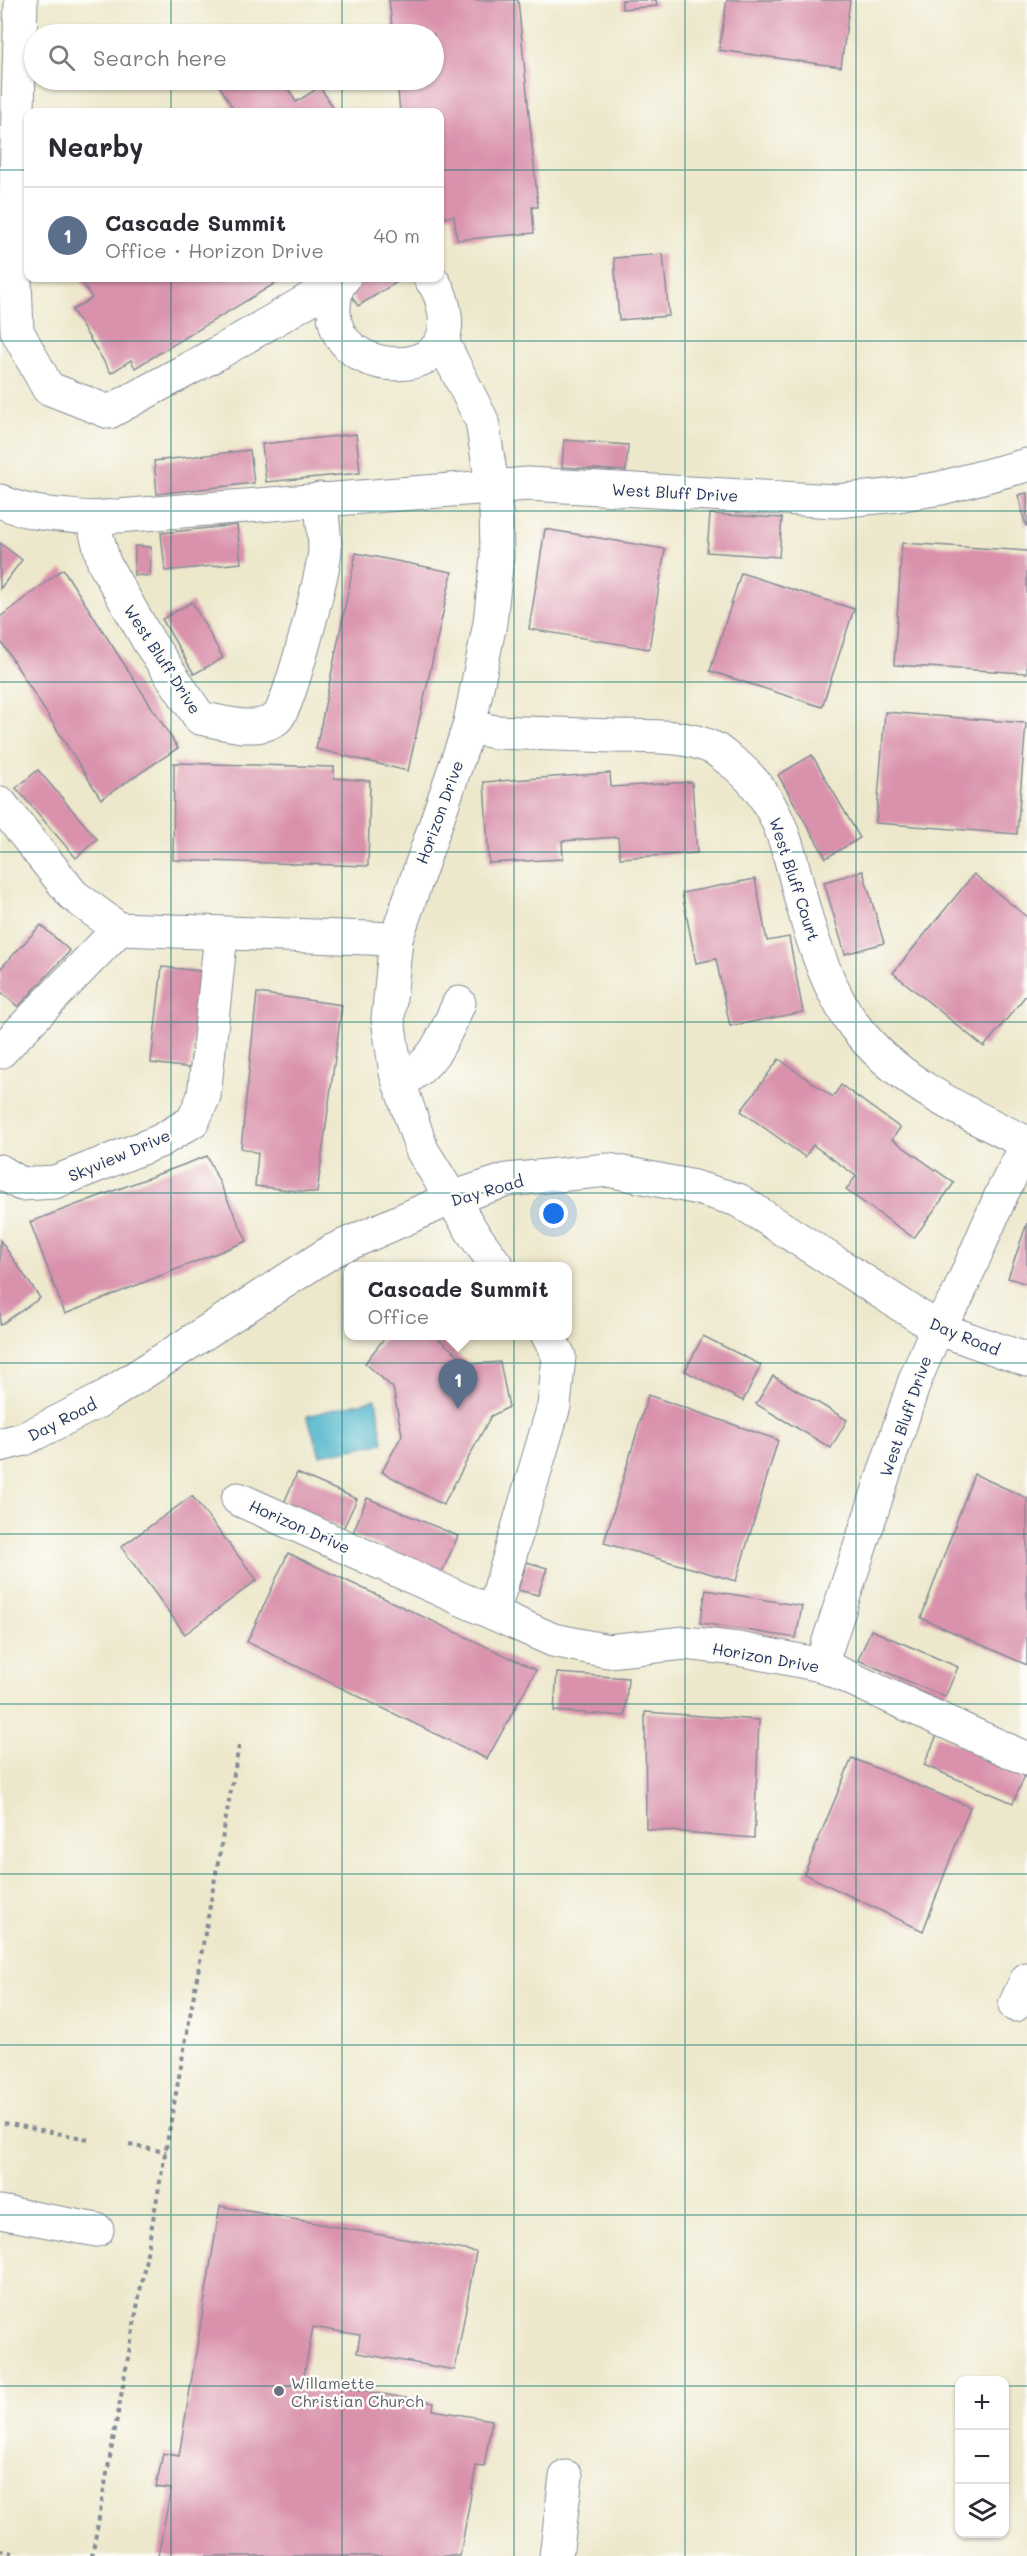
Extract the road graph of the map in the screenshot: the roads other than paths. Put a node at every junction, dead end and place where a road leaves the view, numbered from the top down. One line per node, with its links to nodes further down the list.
1 (14, 8): 3 (street)
2 (434, 282): 4 (street)
3 (339, 288): 4 (street)
4 (442, 341): 6 (street, Horizon Drive)
5 (1027, 465): 6 (street, West Bluff Drive)
6 (493, 486): 7 (street, West Bluff Drive); 10 (street, Horizon Drive)
7 (320, 499): 9 (street, West Bluff Drive); 9 (street, West Bluff Drive)
8 (0, 501): 9 (street, West Bluff Drive)
9 (92, 518)
10 (469, 727): 14 (street, Horizon Drive); 18 (street, West Bluff Court)
11 (0, 803): 12 (street)
12 (119, 929): 13 (street); 16 (street)
13 (222, 934): 14 (street); 19 (street, Skyview Drive)
14 (396, 939): 17 (street, Horizon Drive)
15 (459, 1003): 17 (street)
16 (0, 1052)
17 (399, 1083): 20 (street, Horizon Drive)
18 (1027, 1144): 22 (street, West Bluff Drive)
19 (0, 1171)
20 (452, 1198): 21 (street, Horizon Drive); 22 (street, Day Road); 25 (street, Day Road)
21 (494, 1262)
22 (937, 1328): 24 (street, Day Road); 28 (street, West Bluff Drive)
23 (551, 1340): 27 (street)
24 (1027, 1360)
25 (0, 1444)
26 (238, 1499): 27 (street, Horizon Drive)
27 (493, 1613): 28 (street, Horizon Drive)
28 (821, 1665): 29 (street, Horizon Drive)
29 (1027, 1759)
30 (0, 2212): 31 (street)
31 (97, 2230)
32 (566, 2476): 33 (street)
33 (556, 2556)

